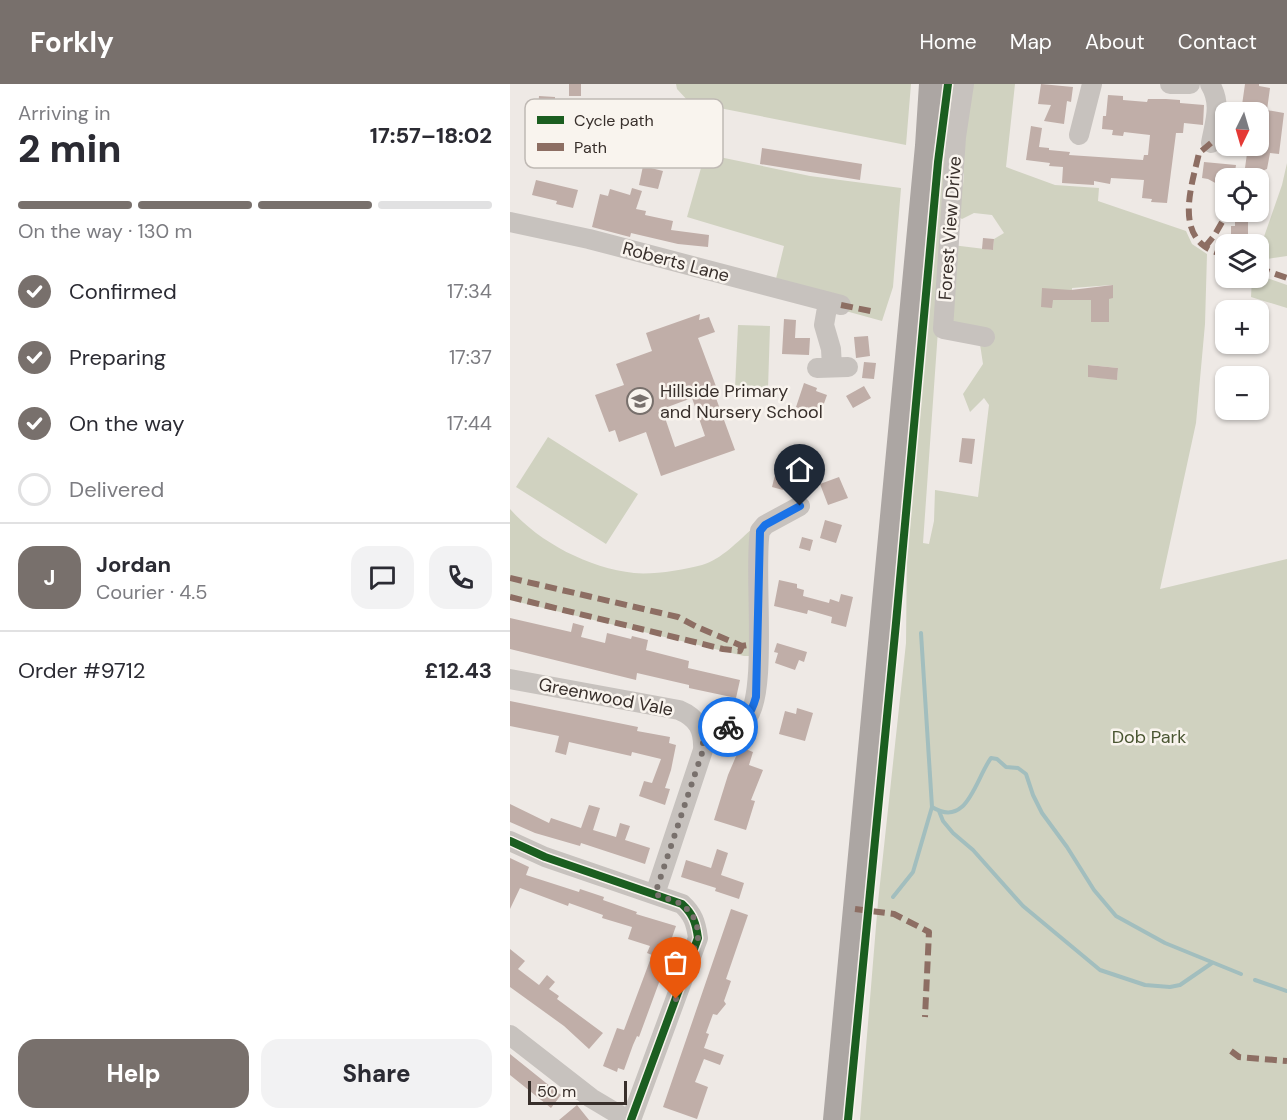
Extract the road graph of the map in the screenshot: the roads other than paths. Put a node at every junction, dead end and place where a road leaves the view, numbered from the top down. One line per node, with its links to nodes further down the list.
1 (931, 84): 10 (main road)
2 (940, 84): 10 (main road)
3 (964, 84): 12 (street, Forest View Drive)
4 (1170, 84): 5 (street)
5 (1190, 84)
6 (1210, 84): 9 (street)
7 (1091, 86): 8 (street)
8 (1079, 135)
9 (1211, 143)
10 (927, 146): 21 (main road)
11 (510, 222): 13 (street, Roberts Lane)
12 (985, 338)
13 (832, 367)
14 (800, 506): 16 (street)
15 (510, 679): 16 (street, Greenwood Vale)
16 (710, 733): 18 (street)
17 (510, 841): 18 (street)
18 (655, 894): 20 (street)
19 (510, 1035): 20 (street)
20 (630, 1120)
21 (835, 1120)

